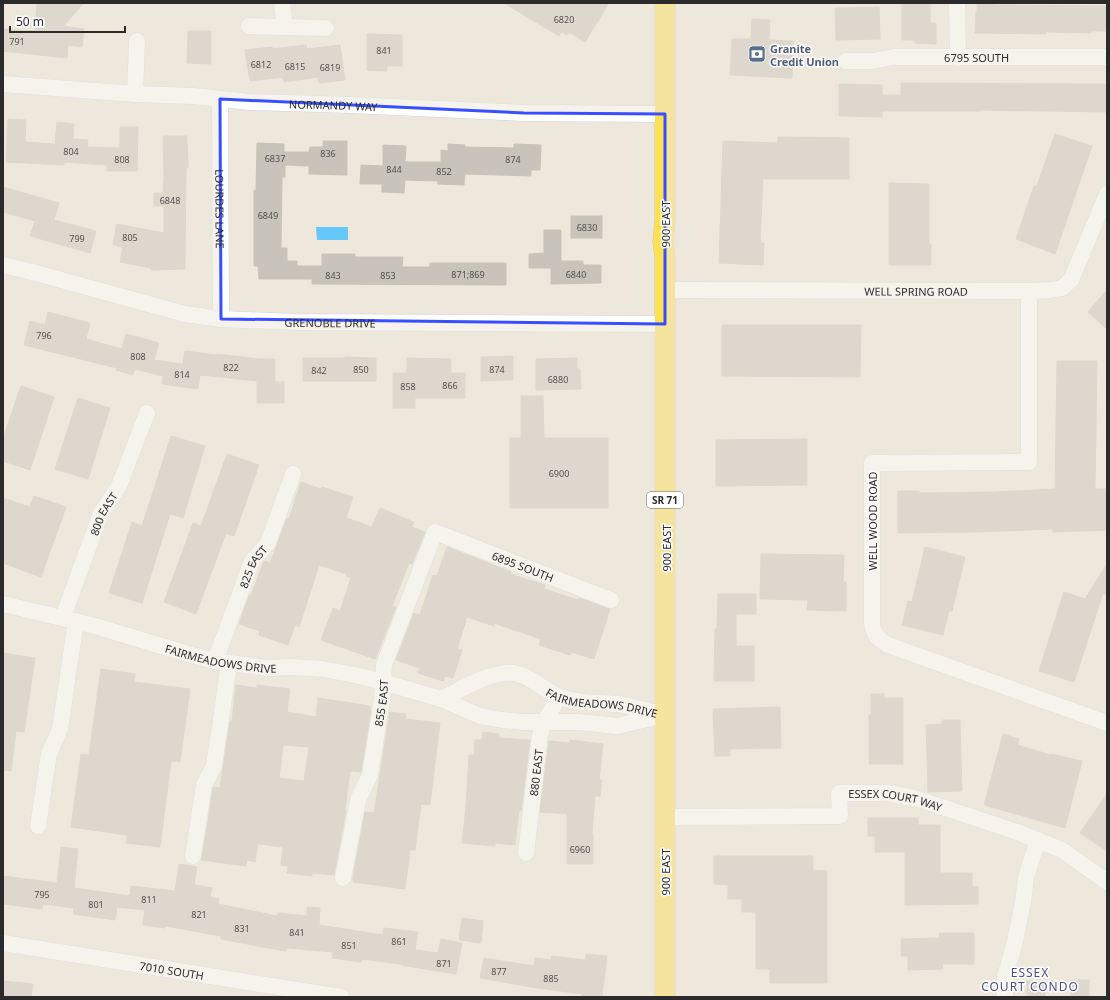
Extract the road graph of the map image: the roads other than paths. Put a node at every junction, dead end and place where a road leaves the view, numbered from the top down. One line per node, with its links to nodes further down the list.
1 (282, 3): 5 (street)
2 (665, 3): 14 (main road, 900 EAST / SR 71)
3 (958, 3): 9 (street)
4 (249, 26): 5 (street)
5 (285, 27): 6 (street)
6 (326, 28)
7 (137, 41): 12 (street)
8 (1107, 57): 9 (street, 6795 SOUTH)
9 (958, 58): 10 (street, 6795 SOUTH)
10 (846, 61)
11 (3, 84): 12 (street, NORMANDY WAY)
12 (135, 94): 13 (street, NORMANDY WAY)
13 (220, 99): 14 (street, NORMANDY WAY); 19 (street, LOURDES LANE)
14 (665, 114): 17 (main road, 900 EAST / SR 71)
15 (1107, 194): 18 (street, WELL SPRING ROAD)
16 (3, 265): 19 (street, GRENOBLE DRIVE)
17 (665, 290): 18 (street, WELL SPRING ROAD); 20 (main road, 900 EAST / SR 71)
18 (1029, 291): 33 (street, WELL WOOD ROAD)
19 (221, 320): 20 (street, GRENOBLE DRIVE)
20 (665, 324): 31 (main road, 900 EAST / SR 71)
21 (147, 413): 26 (street, 800 EAST)
22 (293, 474): 27 (street, 825 EAST)
23 (435, 532): 24 (street, 6895 SOUTH); 28 (street, 855 EAST)
24 (611, 600)
25 (3, 604): 26 (street, FAIRMEADOWS DRIVE)
26 (69, 619): 27 (street, FAIRMEADOWS DRIVE); 35 (street, 800 EAST)
27 (222, 662): 28 (street, FAIRMEADOWS DRIVE); 38 (street, 825 EAST)
28 (383, 682): 30 (street, FAIRMEADOWS DRIVE); 39 (street, 855 EAST)
29 (559, 697): 30 (street, FAIRMEADOWS DRIVE); 31 (street, FAIRMEADOWS DRIVE); 32 (street, 880 EAST)
30 (440, 699): 32 (street, FAIRMEADOWS DRIVE)
31 (665, 715): 32 (street, FAIRMEADOWS DRIVE); 34 (main road, 900 EAST / SR 71)
32 (544, 722): 37 (street, 880 EAST)
33 (1107, 723)
34 (665, 817): 36 (street, ESSEX COURT WAY); 44 (main road, 900 EAST / SR 71)
35 (38, 826)
36 (1038, 840): 40 (street, ESSEX COURT WAY); 45 (street)
37 (526, 853)
38 (193, 856)
39 (343, 878)
40 (1107, 882)
41 (3, 943): 42 (street, 7010 SOUTH)
42 (316, 995): 43 (street, 7010 SOUTH)
43 (341, 997)
44 (665, 997)
45 (1005, 997)

